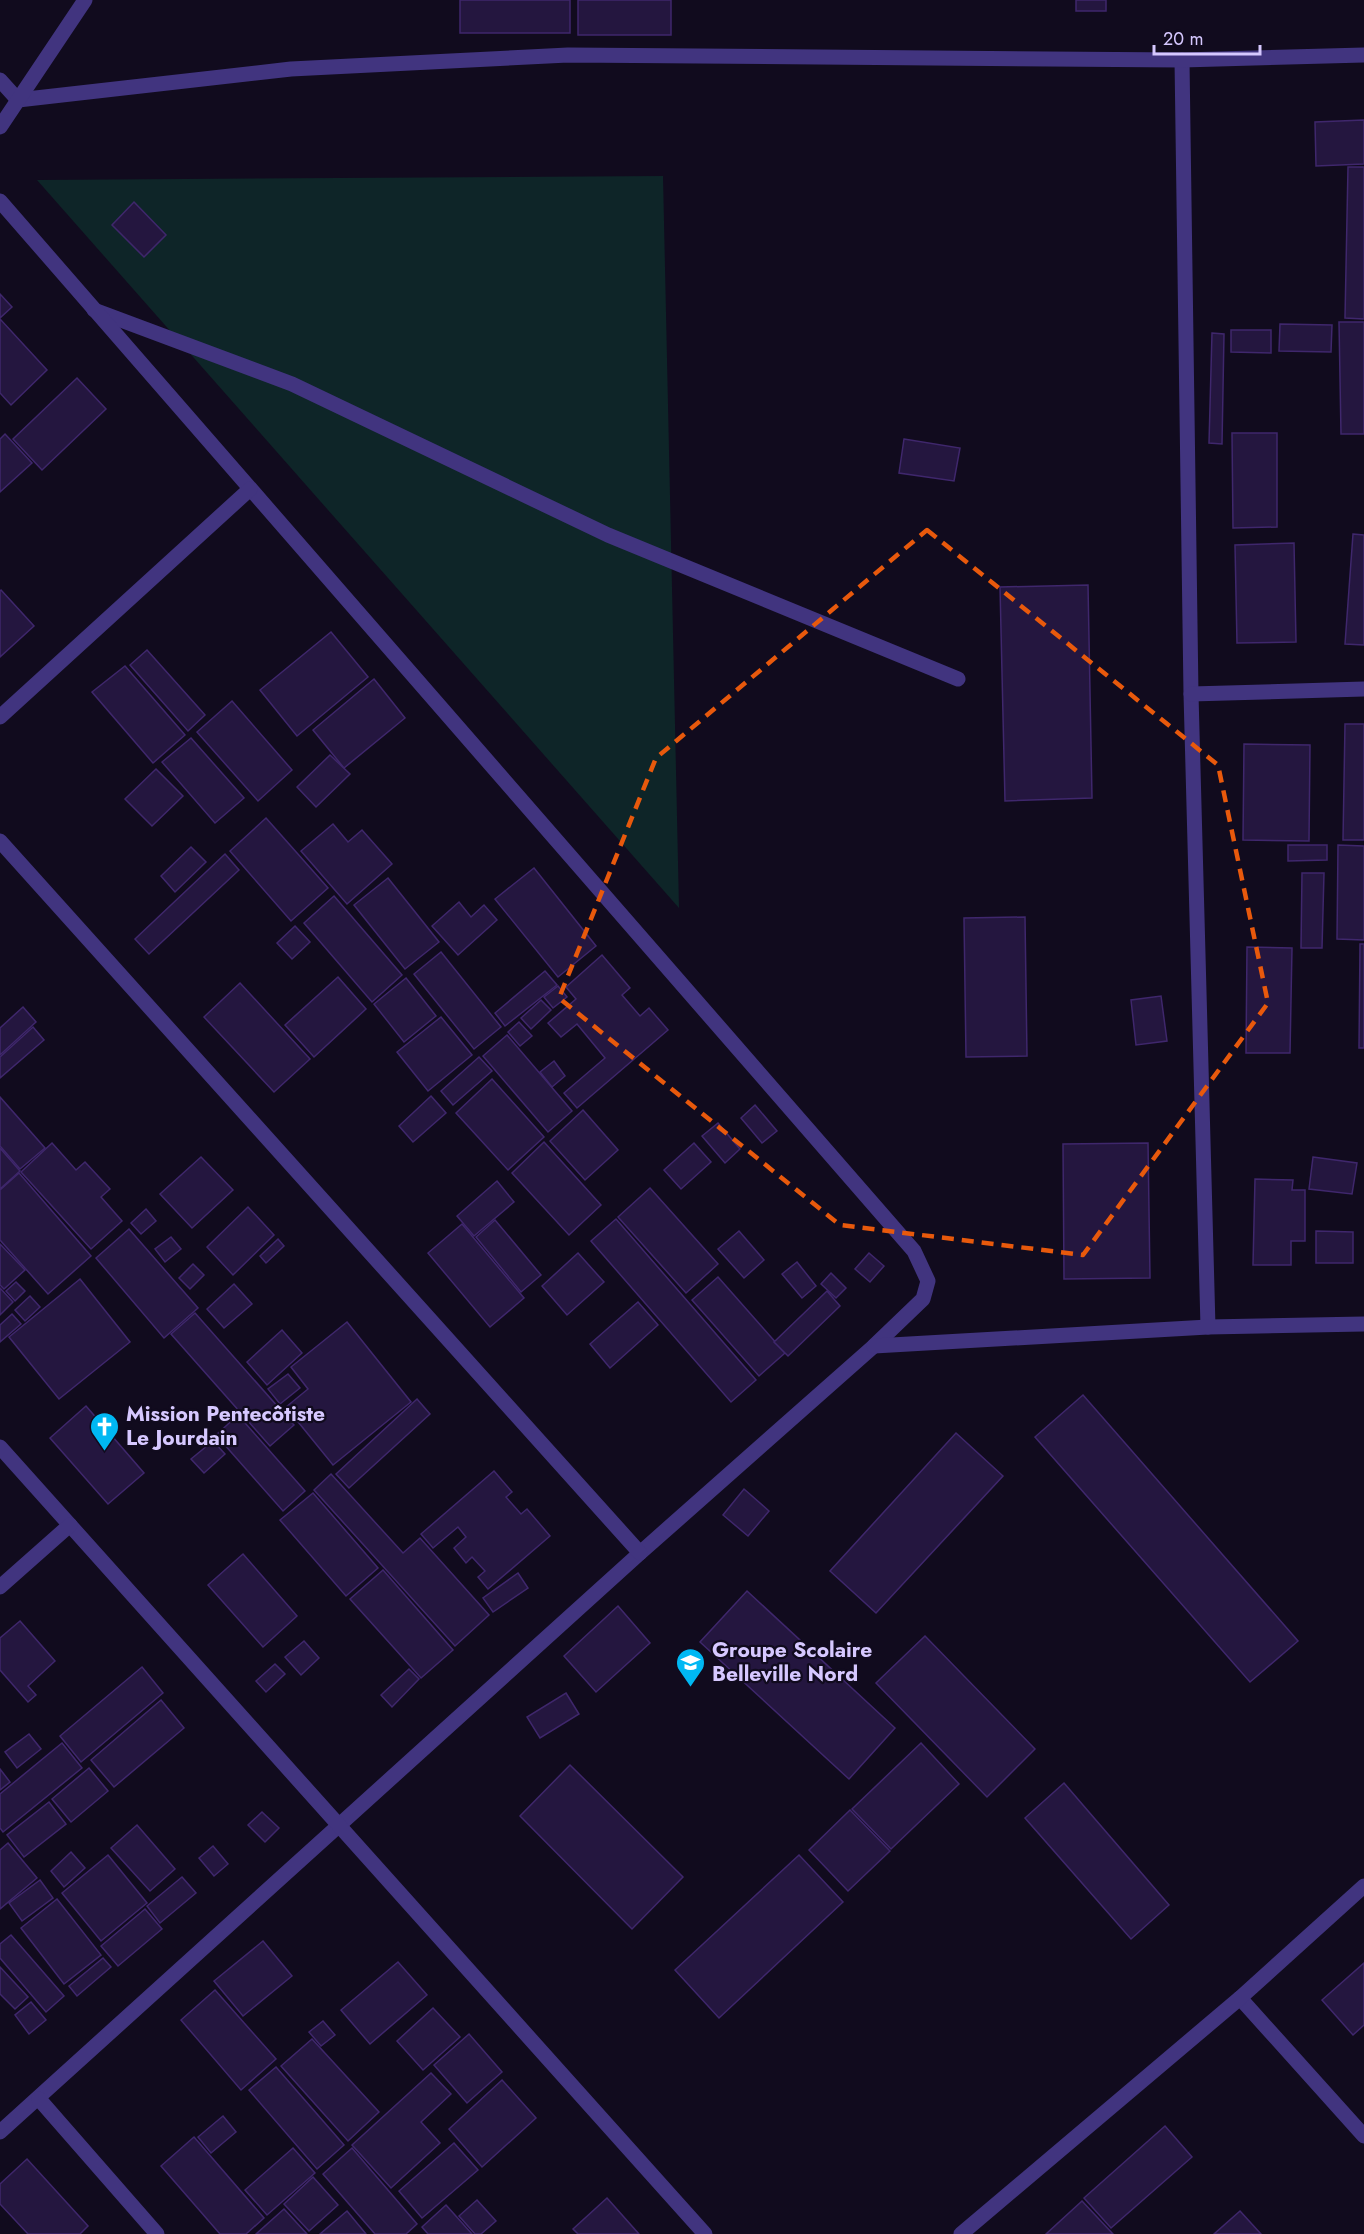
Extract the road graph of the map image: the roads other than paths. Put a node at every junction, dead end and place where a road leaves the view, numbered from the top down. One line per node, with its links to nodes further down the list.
1 (85, 0): 5 (street)
2 (1364, 55): 3 (street)
3 (1182, 60): 5 (street); 12 (street)
4 (0, 80): 5 (street)
5 (18, 100): 6 (street)
6 (0, 127)
7 (0, 201): 8 (street)
8 (94, 310): 9 (street); 10 (street)
9 (250, 489): 13 (street); 17 (street)
10 (958, 679)
11 (1364, 689): 12 (street)
12 (1191, 694): 16 (street)
13 (0, 717)
14 (0, 841): 20 (street)
15 (1364, 1324): 16 (street)
16 (1208, 1327): 17 (street)
17 (874, 1346): 20 (street)
18 (0, 1447): 19 (street)
19 (70, 1525): 21 (street); 22 (street)
20 (640, 1553): 22 (street)
21 (0, 1587)
22 (340, 1825): 25 (street); 29 (street)
23 (1364, 1886): 24 (street)
24 (1240, 1998): 27 (street); 30 (street)
25 (39, 2098): 26 (street); 28 (street)
26 (0, 2132)
27 (1364, 2136)
28 (157, 2234)
29 (705, 2234)
30 (961, 2234)

